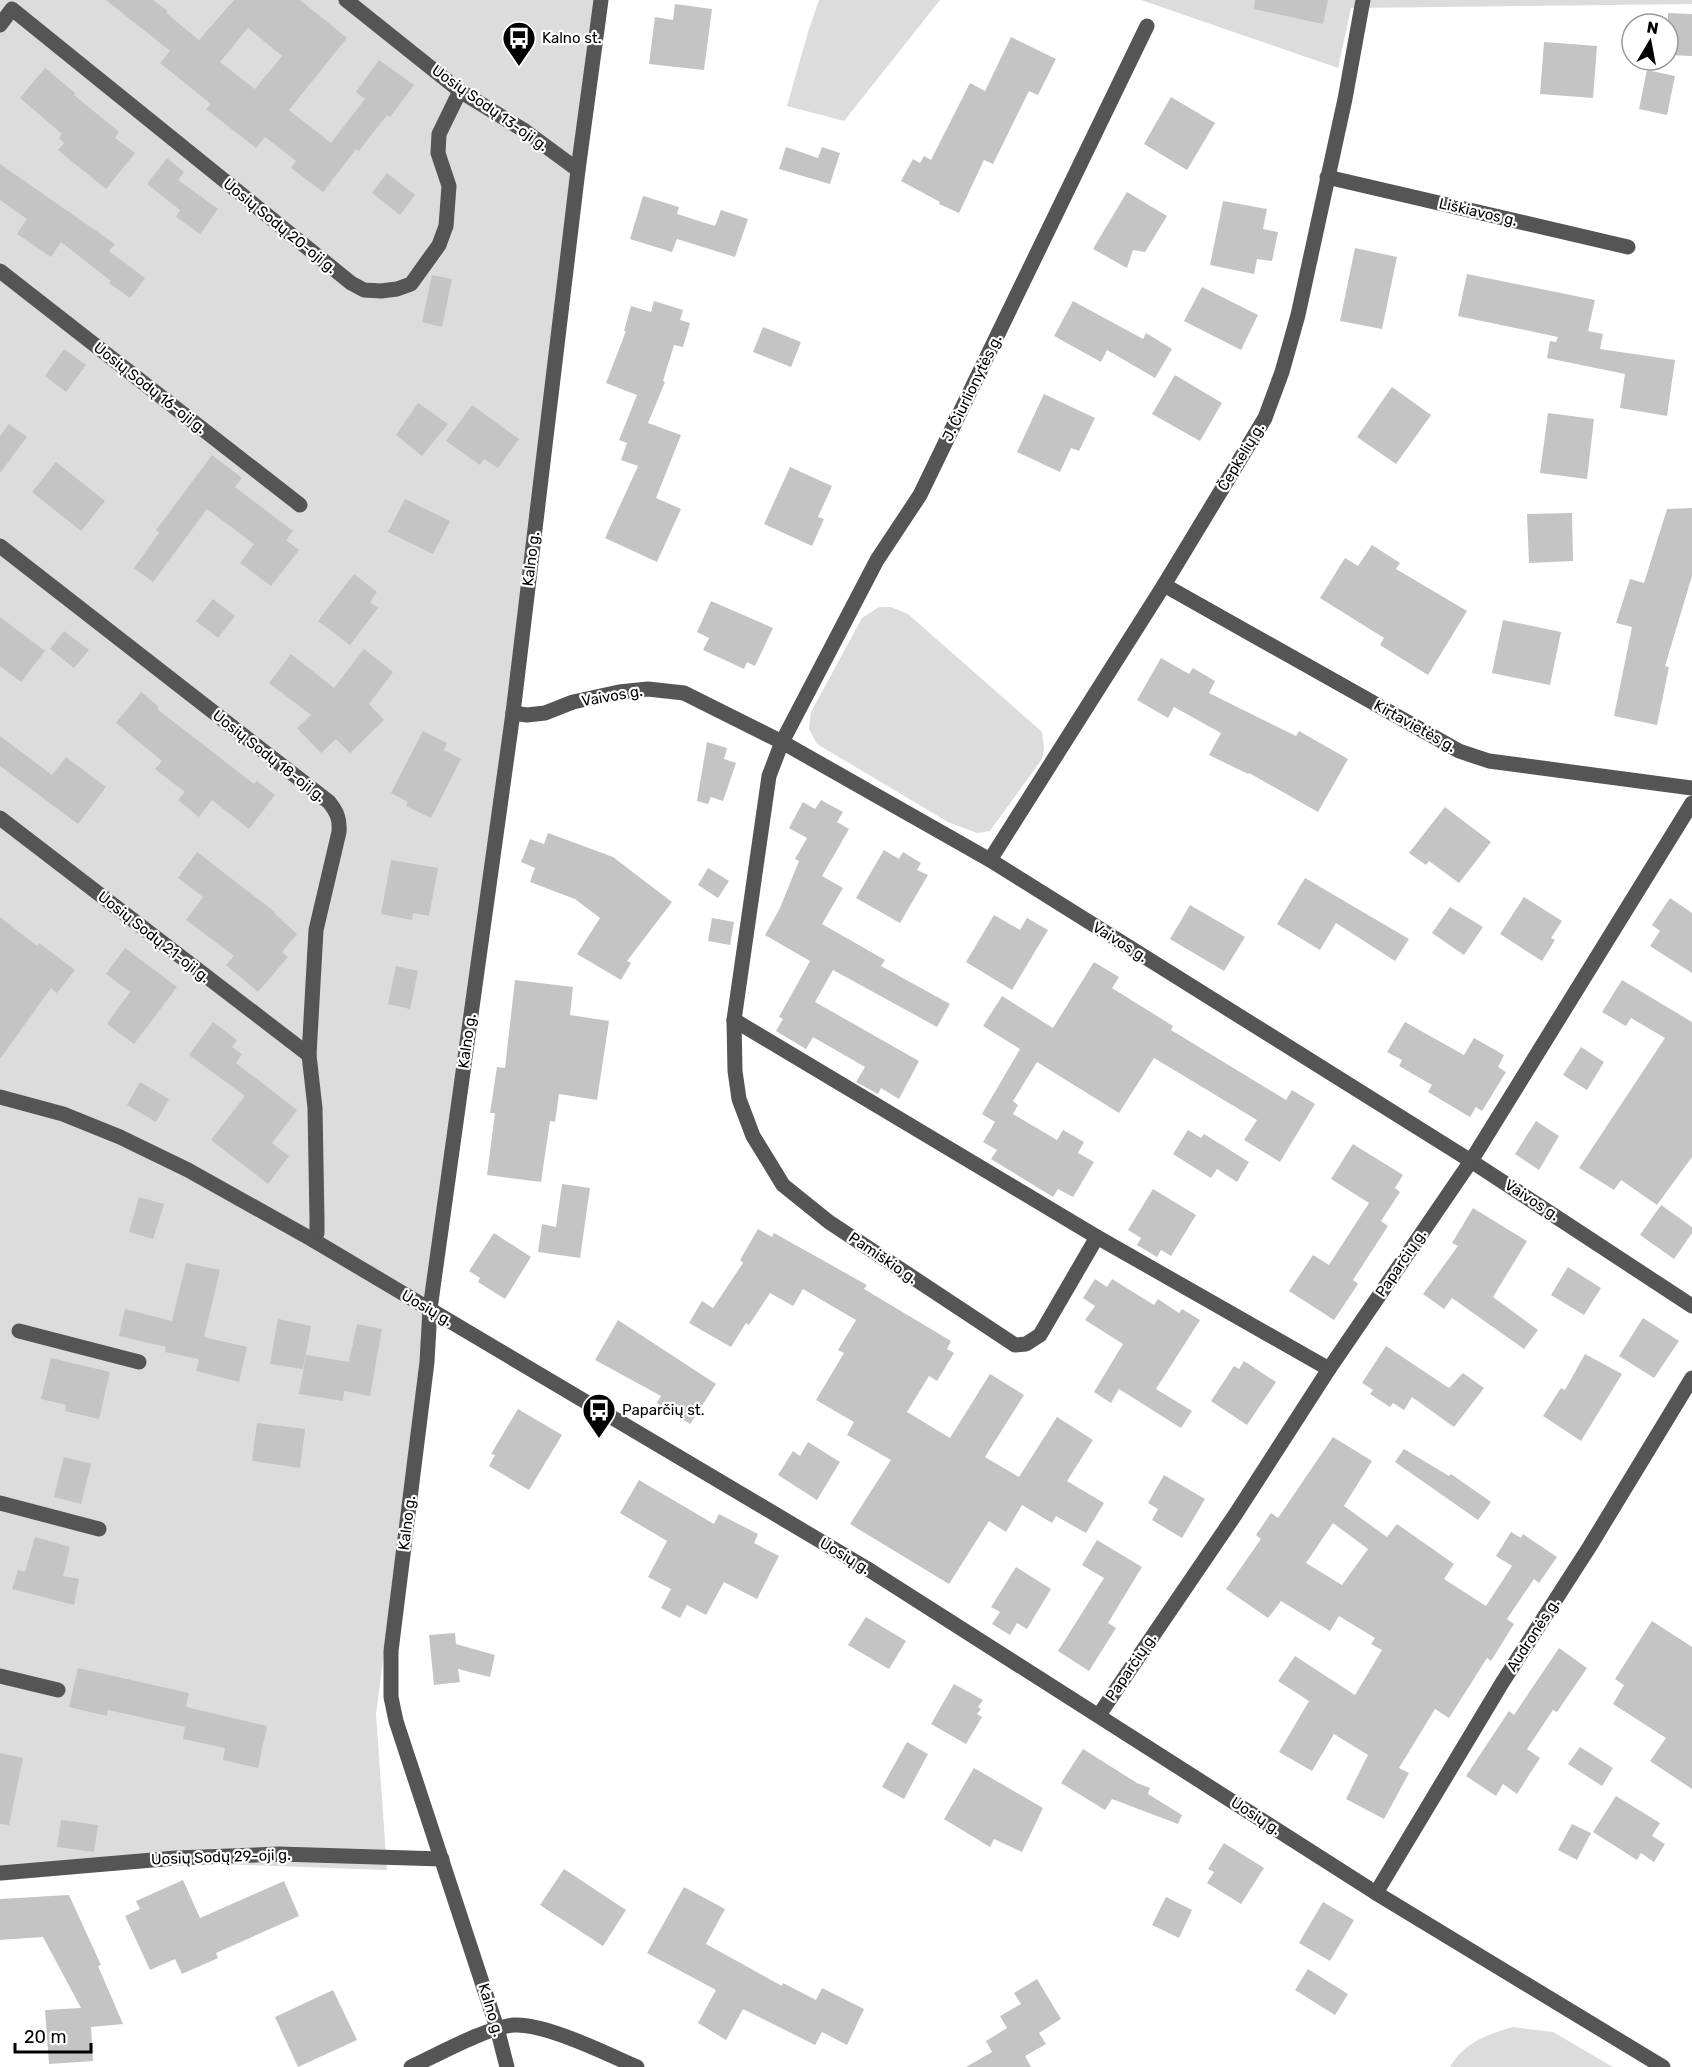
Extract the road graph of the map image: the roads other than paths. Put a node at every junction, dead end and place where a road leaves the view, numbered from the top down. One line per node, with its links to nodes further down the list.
1 (346, 0): 7 (street, Uosių Sodų 13-oji g.)
2 (601, 0): 8 (street, Kalno g.)
3 (1363, 0): 9 (street, Čepkelių g.)
4 (16, 5): 5 (street, Uosių Sodų 20-oji g.); 7 (street, Uosių Sodų 20-oji g.)
5 (0, 25)
6 (1147, 26): 16 (street, J. Čiurlionytės g.)
7 (460, 91): 8 (street, Uosių Sodų 13-oji g.)
8 (578, 170): 15 (street, Kalno g.)
9 (1327, 177): 10 (street, Liškiavos g.); 14 (street, Čepkelių g.)
10 (1628, 247)
11 (0, 272): 12 (street, Uosių Sodų 16-oji g.)
12 (300, 505)
13 (0, 546): 22 (street, Uosių Sodų 18-oji g.)
14 (1164, 585): 17 (street, Kirtavietės g.); 20 (street, Čepkelių g.)
15 (513, 713): 16 (street, Vaivos g.); 28 (street, Kalno g.)
16 (782, 742): 20 (street, Vaivos g.); 21 (street, Pamiškio g.)
17 (1692, 788)
18 (1692, 803): 24 (street, Paparčių g.)
19 (0, 818): 22 (street, Uosių Sodų 21-oji g.)
20 (990, 860): 24 (street, Vaivos g.)
21 (734, 1020): 25 (street); 25 (street, Pamiškio g.)
22 (309, 1055): 26 (street, Uosių Sodų 18-oji g.)
23 (0, 1098): 26 (street, Uosių g.)
24 (1471, 1161): 27 (street, Vaivos g.); 31 (street, Paparčių g.)
25 (1096, 1237): 31 (street)
26 (313, 1240): 28 (street, Uosių g.)
27 (1692, 1306)
28 (430, 1309): 37 (street, Uosių g.); 38 (street, Kalno g.)
29 (19, 1331): 30 (street)
30 (139, 1362)
31 (1329, 1369): 37 (street, Paparčių g.)
32 (1692, 1377): 40 (street, Audronės g.)
33 (0, 1503): 34 (street)
34 (99, 1529)
35 (0, 1676): 36 (street)
36 (58, 1690)
37 (1099, 1715): 40 (street, Uosių g.)
38 (442, 1859): 39 (street, Uosių Sodų 29-oji g.); 41 (street, Kalno g.)
39 (0, 1873)
40 (1376, 1893): 45 (street, Uosių g.)
41 (497, 2028): 42 (street); 43 (street, Kalno g.); 44 (street)
42 (411, 2067)
43 (507, 2067)
44 (637, 2067)
45 (1663, 2067)

